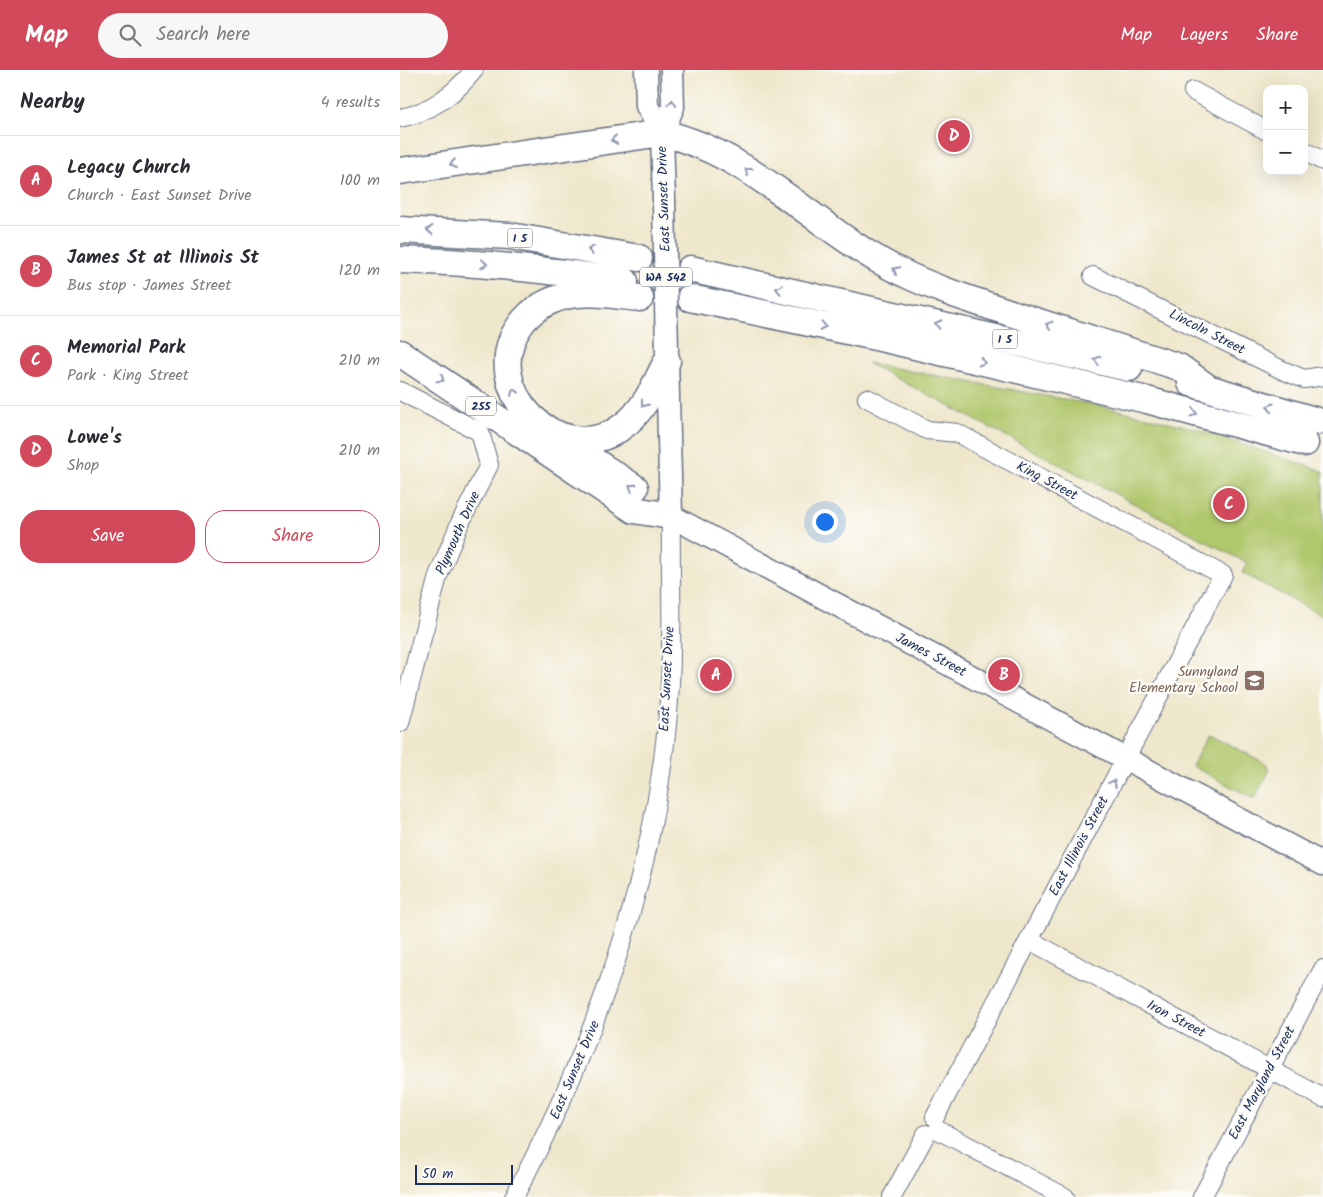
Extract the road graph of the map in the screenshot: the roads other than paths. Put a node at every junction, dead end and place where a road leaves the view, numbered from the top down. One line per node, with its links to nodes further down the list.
1 (474, 70): 5 (street)
2 (646, 70): 7 (main road, East Sunset Drive / WA 542)
3 (672, 70): 7 (main road, East Sunset Drive / WA 542, one-way to 3)
4 (1193, 91): 6 (street)
5 (400, 118)
6 (1265, 130)
7 (662, 133): 10 (highway, one-way to 10); 18 (main road, East Sunset Drive / WA 542, bridge); 20 (highway, one-way to 7)
8 (1308, 153): 9 (street)
9 (1323, 161)
10 (400, 171)
11 (400, 230): 12 (highway, I 5, one-way to 11)
12 (639, 258)
13 (400, 260): 23 (highway, I 5)
14 (690, 269): 20 (highway, I 5, one-way to 14)
15 (1094, 276): 19 (street, Lincoln Street)
16 (690, 298): 24 (highway, I 5, one-way to 24)
17 (400, 353): 25 (highway, 255, one-way to 25)
18 (667, 357): 23 (highway, one-way to 23); 25 (main road, East Sunset Drive)
19 (1323, 376)
20 (1207, 387): 24 (highway, I 5, one-way to 20)
21 (400, 391): 27 (street, Plymouth Drive)
22 (867, 398): 26 (street, King Street)
23 (547, 431): 25 (highway, one-way to 23)
24 (1316, 434)
25 (671, 516): 28 (main road, James Street); 35 (street, East Sunset Drive)
26 (1223, 575): 28 (street, East Illinois Street)
27 (400, 723)
28 (1125, 759): 29 (main road, James Street); 30 (street, East Illinois Street, one-way to 28)
29 (1323, 864)
30 (1029, 940): 32 (street, Iron Street); 34 (street, East Illinois Street)
31 (1323, 969): 32 (street, East Maryland Street)
32 (1270, 1069): 33 (street, Iron Street); 38 (street, East Maryland Street)
33 (1323, 1098)
34 (933, 1127): 36 (street, East Illinois Street); 37 (street)
35 (514, 1197)
36 (892, 1197)
37 (1064, 1197)
38 (1202, 1197)

